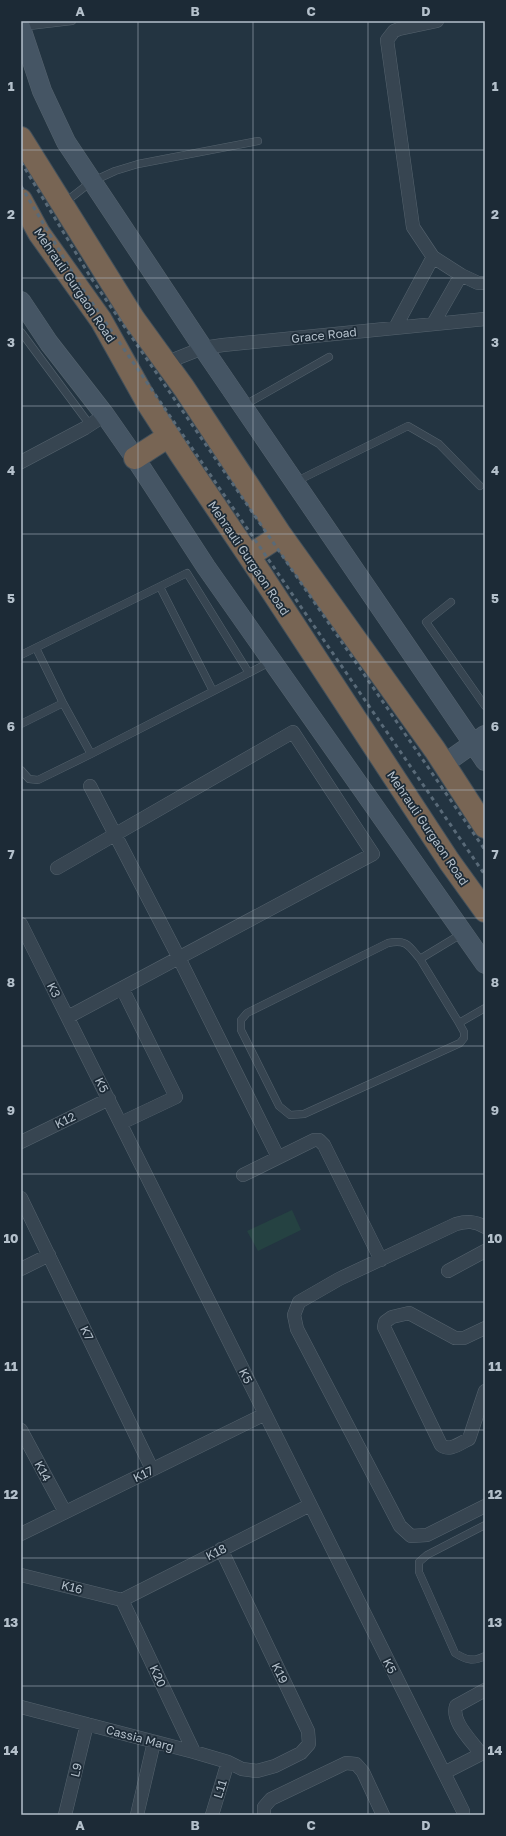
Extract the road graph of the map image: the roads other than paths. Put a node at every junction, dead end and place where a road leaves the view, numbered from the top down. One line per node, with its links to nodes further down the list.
1 (72, 21): 3 (lane)
2 (437, 21): 9 (street)
3 (21, 27): 6 (street)
4 (21, 138): 8 (highway)
5 (258, 142): 6 (lane)
6 (91, 182): 8 (lane); 17 (street)
7 (21, 200): 23 (highway, Mehrauli Gurgaon Road)
8 (63, 205): 19 (highway)
9 (433, 257): 10 (street); 15 (street)
10 (462, 275): 11 (street); 14 (street)
11 (485, 283)
12 (21, 301): 21 (street)
13 (485, 318): 14 (street, Grace Road)
14 (433, 324): 15 (street, Grace Road)
15 (395, 328): 17 (street, Grace Road)
16 (21, 332): 22 (lane)
17 (204, 348): 19 (street, Grace Road); 20 (street)
18 (329, 357): 20 (lane)
19 (165, 362): 28 (highway)
20 (243, 406): 26 (street)
21 (105, 415): 22 (street); 24 (street)
22 (90, 425): 25 (street)
23 (169, 436): 24 (highway); 29 (highway, Mehrauli Gurgaon Road)
24 (135, 458): 30 (street)
25 (21, 462)
26 (295, 482): 27 (lane); 41 (street)
27 (480, 486)
28 (281, 535): 29 (highway); 44 (highway)
29 (249, 556): 50 (highway, Mehrauli Gurgaon Road)
30 (197, 570): 31 (lane); 35 (street); 36 (lane)
31 (160, 587): 33 (lane); 37 (lane)
32 (451, 602): 39 (lane)
33 (36, 648): 34 (lane); 38 (lane)
34 (21, 655)
35 (272, 661): 36 (lane); 52 (street)
36 (249, 673): 37 (lane)
37 (212, 692): 42 (lane)
38 (63, 703): 40 (lane); 42 (lane)
39 (485, 706)
40 (21, 724)
41 (479, 739): 43 (street); 44 (street)
42 (92, 754): 45 (lane)
43 (485, 761)
44 (444, 764): 47 (highway)
45 (21, 770)
46 (90, 786): 48 (street)
47 (485, 828)
48 (115, 834): 49 (street); 53 (street); 53 (street)
49 (57, 868)
50 (485, 911)
51 (21, 924): 58 (street, K3)
52 (463, 933): 54 (lane); 55 (street)
53 (179, 958): 56 (street); 64 (street)
54 (420, 959): 59 (lane); 59 (lane)
55 (485, 964)
56 (122, 988): 58 (street); 62 (street)
57 (485, 1008): 59 (lane)
58 (68, 1017): 60 (street, K3)
59 (459, 1023)
60 (88, 1056): 61 (street, K5)
61 (109, 1099): 62 (street, K5); 63 (street, K12)
62 (120, 1122): 75 (street, K5)
63 (21, 1142)
64 (278, 1157): 65 (street); 70 (street)
65 (243, 1175)
66 (21, 1198): 69 (street, K7)
67 (485, 1227): 70 (street)
68 (485, 1251): 72 (street)
69 (49, 1255): 71 (street); 77 (street, K7)
70 (381, 1260): 79 (street)
71 (21, 1269)
72 (448, 1270)
73 (485, 1328): 74 (street)
74 (485, 1391)
75 (265, 1414): 77 (street, K17); 78 (street, K5)
76 (21, 1430): 80 (street, K14)
77 (152, 1469): 80 (street, K17)
78 (310, 1505): 83 (street, K18); 95 (street, K5)
79 (485, 1506)
80 (65, 1512): 82 (street, K17)
81 (485, 1525): 86 (lane)
82 (21, 1534)
83 (220, 1549): 85 (street, K18); 94 (street, K19)
84 (21, 1575): 85 (street, K16)
85 (122, 1600): 91 (street, K20)
86 (485, 1656)
87 (485, 1690): 92 (street)
88 (21, 1707): 89 (street, Cassia Marg)
89 (87, 1724): 90 (street, Cassia Marg); 97 (street, L9)
90 (154, 1742): 91 (street, Cassia Marg); 98 (street)
91 (194, 1752): 93 (street, Cassia Marg)
92 (483, 1753): 95 (street)
93 (228, 1762): 94 (street, Cassia Marg); 99 (street, L11)
94 (257, 1771)
95 (444, 1773): 96 (street, K5)
96 (463, 1811)
97 (65, 1815)
98 (137, 1815)
99 (212, 1815)
100 (264, 1815): 101 (street)
101 (383, 1815)

